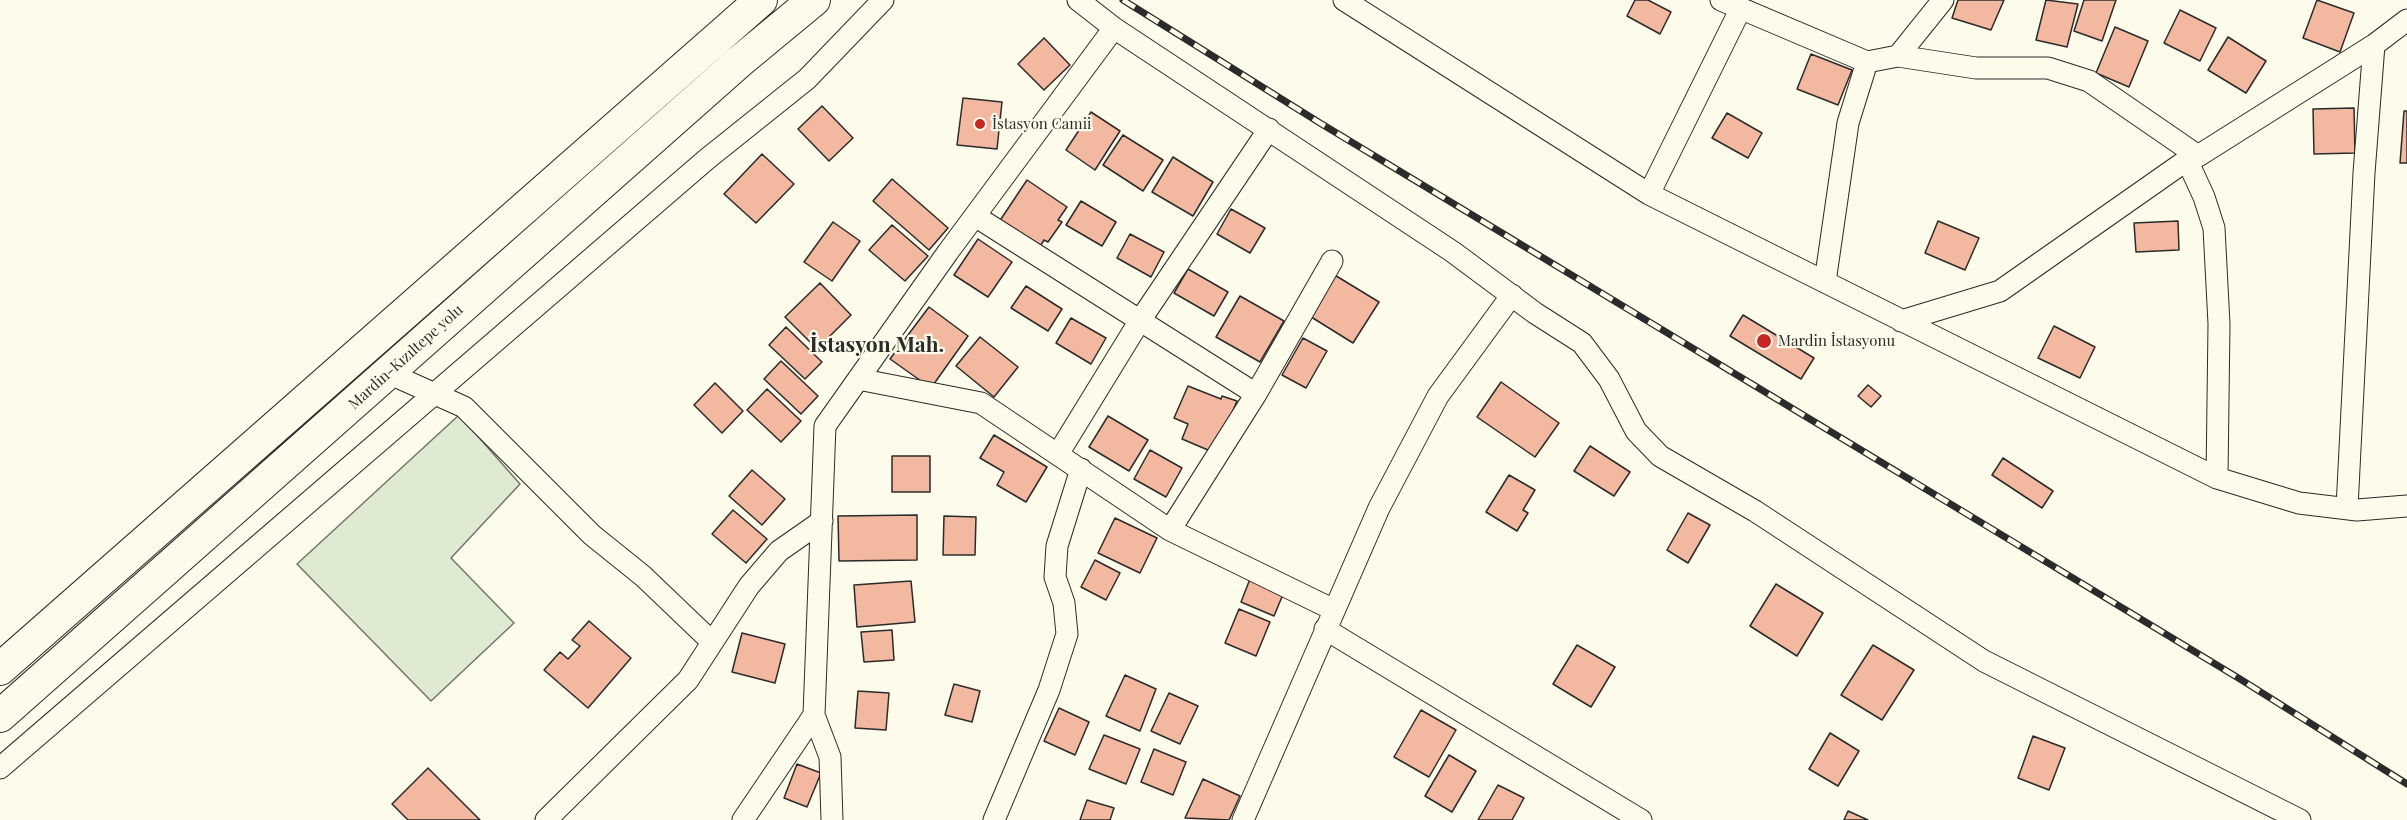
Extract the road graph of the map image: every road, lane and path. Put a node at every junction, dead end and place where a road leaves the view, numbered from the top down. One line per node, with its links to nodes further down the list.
1 (761, 0): 37 (highway)
2 (814, 0): 23 (highway, Mardin-Kızıltepe yolu)
3 (883, 0): 26 (street)
4 (1078, 0): 10 (street)
5 (1344, 0): 16 (street)
6 (1721, 0): 8 (street)
7 (1943, 0): 12 (street)
8 (1741, 8): 13 (street); 16 (street)
9 (2407, 20): 11 (street)
10 (1114, 28): 14 (street); 17 (street)
11 (2374, 45): 15 (street); 31 (street)
12 (1898, 56): 13 (street); 15 (street)
13 (1867, 62): 19 (street)
14 (1269, 129): 20 (street); 22 (street)
15 (2193, 158): 21 (street); 29 (street)
16 (1649, 194): 19 (street)
17 (975, 216): 22 (street); 24 (street)
18 (1332, 261): 25 (street)
19 (1825, 282): 21 (street)
20 (1512, 295): 34 (street); 47 (street)
21 (1901, 321): 29 (street)
22 (1138, 322): 25 (street); 27 (street)
23 (388, 373): 26 (street); 39 (highway, Mardin-Kızıltepe yolu)
24 (858, 379): 27 (street); 32 (street)
25 (1256, 394): 33 (street)
26 (435, 395): 36 (street); 40 (street)
27 (1058, 454): 28 (street)
28 (1081, 469): 33 (street); 44 (street)
29 (2217, 478): 31 (street)
30 (2407, 506): 31 (street)
31 (2347, 508)
32 (822, 521): 36 (street); 38 (street)
33 (1170, 530): 34 (street)
34 (1334, 609): 35 (street)
35 (1325, 629): 45 (street); 46 (street)
36 (712, 642): 41 (street)
37 (0, 669)
38 (814, 715): 42 (street); 43 (street)
39 (0, 716)
40 (0, 768)
41 (546, 820)
42 (742, 820)
43 (832, 820)
44 (994, 820)
45 (1243, 820)
46 (1641, 820)
47 (2300, 820)

